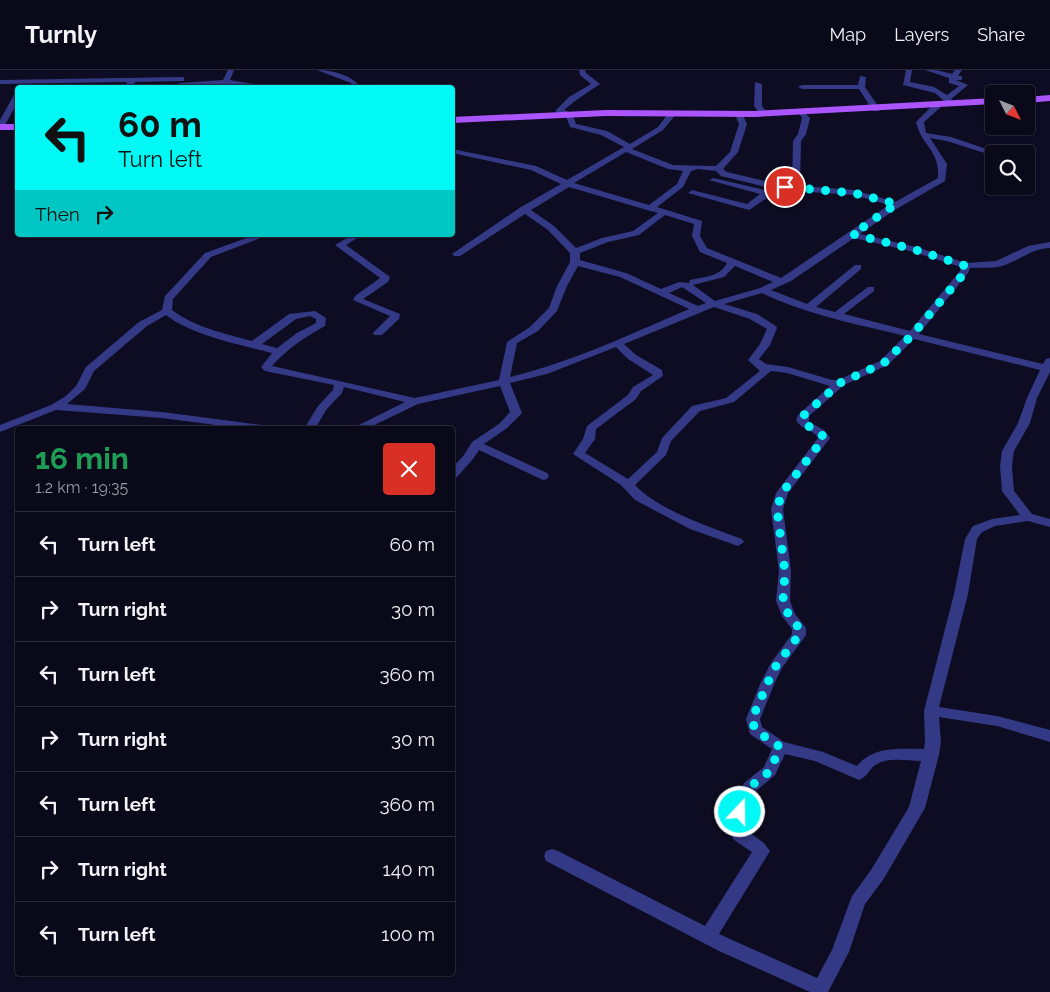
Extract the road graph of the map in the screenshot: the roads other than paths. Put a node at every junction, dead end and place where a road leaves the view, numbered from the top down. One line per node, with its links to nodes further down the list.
1 (186, 70): 14 (street)
2 (231, 70): 13 (street)
3 (320, 70): 19 (street)
4 (582, 70): 31 (street)
5 (909, 70): 25 (street)
6 (928, 70): 8 (street)
7 (959, 70): 8 (street)
8 (953, 76): 11 (street); 25 (street)
9 (862, 77): 21 (street)
10 (132, 80): 14 (street); 16 (street); 17 (street)
11 (971, 80)
12 (0, 82): 16 (street)
13 (226, 82): 14 (street); 18 (street)
14 (180, 84)
15 (758, 84): 32 (street)
16 (26, 85)
17 (130, 85)
18 (256, 85)
19 (356, 85)
20 (802, 87): 21 (street)
21 (861, 87): 28 (street)
22 (1050, 98): 23 (main road)
23 (1035, 99)
24 (15, 101): 35 (street)
25 (949, 101): 26 (main road); 27 (main road)
26 (985, 101)
27 (938, 105): 28 (main road); 37 (street)
28 (876, 109): 29 (main road)
29 (803, 112): 32 (main road); 46 (street)
30 (673, 113): 31 (main road); 33 (main road); 38 (street)
31 (563, 114): 34 (main road); 38 (street)
32 (764, 114): 33 (main road)
33 (739, 115): 42 (street)
34 (455, 120)
35 (0, 127): 36 (main road)
36 (15, 127)
37 (923, 135): 39 (street); 49 (street)
38 (629, 148): 41 (street); 44 (street)
39 (985, 150)
40 (455, 152): 44 (street)
41 (686, 169): 42 (street); 50 (street)
42 (718, 169): 45 (street)
43 (713, 180): 47 (street)
44 (568, 184): 50 (street); 51 (street)
45 (778, 187): 46 (street); 47 (street)
46 (796, 188): 49 (street)
47 (766, 193): 48 (street)
48 (692, 194)
49 (897, 204): 53 (street)
50 (650, 208): 52 (street)
51 (524, 209): 57 (street); 58 (street)
52 (664, 212): 58 (street); 59 (street)
53 (852, 234): 60 (street); 63 (street)
54 (258, 237): 70 (street)
55 (356, 237): 72 (street)
56 (1050, 245): 60 (street)
57 (457, 254)
58 (575, 257): 66 (street); 79 (street)
59 (732, 263): 62 (street); 63 (street)
60 (966, 266): 73 (street)
61 (858, 267): 68 (street)
62 (693, 282)
63 (782, 282): 65 (street)
64 (870, 289): 71 (street)
65 (763, 290): 67 (street); 68 (street)
66 (663, 292): 67 (street); 69 (street)
67 (713, 304): 69 (street); 78 (street)
68 (809, 308): 71 (street)
69 (697, 309): 74 (street)
70 (166, 311): 75 (street); 83 (street)
71 (837, 315): 73 (street)
72 (378, 333)
73 (913, 334): 77 (street); 81 (street)
74 (617, 343): 79 (street); 91 (street)
75 (254, 345): 76 (street); 76 (street)
76 (280, 352): 80 (street)
77 (1049, 366): 92 (street)
78 (764, 367): 81 (street); 91 (street)
79 (504, 382): 82 (street); 88 (street)
80 (340, 383): 82 (street); 85 (street)
81 (840, 383): 97 (street)
82 (416, 401): 86 (street)
83 (55, 407): 84 (street); 87 (street)
84 (250, 426)
85 (311, 426)
86 (363, 426)
87 (0, 429)
88 (476, 444): 89 (street); 90 (street)
89 (455, 472)
90 (543, 476)
91 (628, 485): 94 (street)
92 (1028, 517): 93 (street); 95 (street)
93 (1050, 523)
94 (738, 542)
95 (931, 711): 96 (street); 98 (street)
96 (1050, 736)
97 (780, 747): 98 (street); 100 (street)
98 (930, 755): 101 (street)
99 (552, 856): 100 (street)
100 (708, 936): 101 (street)
101 (820, 990)

